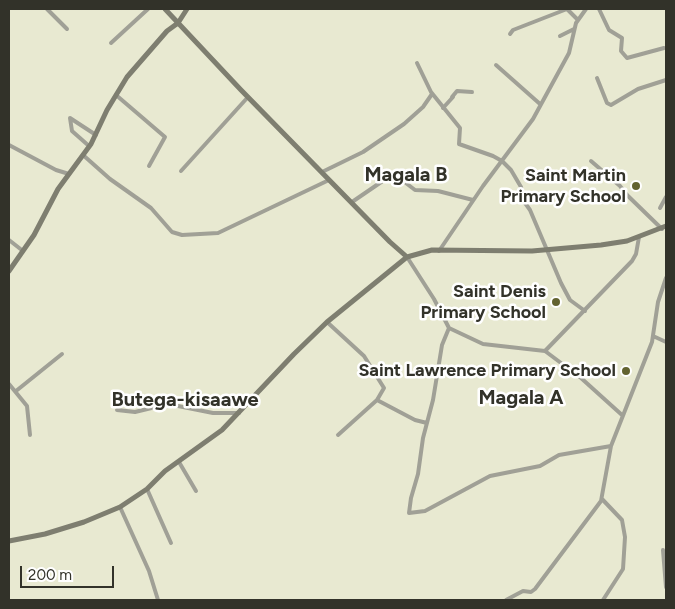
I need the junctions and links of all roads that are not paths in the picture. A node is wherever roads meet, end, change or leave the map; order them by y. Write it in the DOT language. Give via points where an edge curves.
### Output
graph roads {
  1 [pos="47,9"];
  2 [pos="148,9"];
  3 [pos="165,9"];
  4 [pos="186,9"];
  5 [pos="586,9"];
  6 [pos="600,9"];
  7 [pos="578,20"];
  8 [pos="178,23"];
  9 [pos="67,29"];
  10 [pos="574,29"];
  11 [pos="510,34"];
  12 [pos="560,36"];
  13 [pos="111,43"];
  14 [pos="664,48"];
  15 [pos="417,63"];
  16 [pos="496,64"];
  17 [pos="597,78"];
  18 [pos="666,80"];
  19 [pos="472,92"];
  20 [pos="432,94"];
  21 [pos="116,95"];
  22 [pos="248,97"];
  23 [pos="540,104"];
  24 [pos="443,108"];
  25 [pos="96,135"];
  26 [pos="9,145"];
  27 [pos="89,146"];
  28 [pos="83,155"];
  29 [pos="591,161"];
  30 [pos="502,162"];
  31 [pos="149,166"];
  32 [pos="181,171"];
  33 [pos="322,172"];
  34 [pos="69,174"];
  35 [pos="329,180"];
  36 [pos="666,197"];
  37 [pos="473,200"];
  38 [pos="352,202"];
  39 [pos="660,208"];
  40 [pos="664,228"];
  41 [pos="639,238"];
  42 [pos="9,240"];
  43 [pos="546,250"];
  44 [pos="23,251"];
  45 [pos="438,251"];
  46 [pos="407,256"];
  47 [pos="9,271"];
  48 [pos="666,278"];
  49 [pos="585,311"];
  50 [pos="327,322"];
  51 [pos="448,328"];
  52 [pos="653,336"];
  53 [pos="666,342"];
  54 [pos="545,351"];
  55 [pos="62,354"];
  56 [pos="9,384"];
  57 [pos="16,391"];
  58 [pos="377,400"];
  59 [pos="117,410"];
  60 [pos="241,412"];
  61 [pos="622,415"];
  62 [pos="427,423"];
  63 [pos="30,435"];
  64 [pos="338,435"];
  65 [pos="611,446"];
  66 [pos="179,462"];
  67 [pos="147,488"];
  68 [pos="196,492"];
  69 [pos="602,499"];
  70 [pos="120,507"];
  71 [pos="9,541"];
  72 [pos="170,543"];
  73 [pos="663,550"];
  74 [pos="666,587"];
  75 [pos="158,600"];
  76 [pos="506,600"];
  77 [pos="602,600"];
  1 -- 9 [label="street"];
  2 -- 13 [label="street"];
  3 -- 8 [label="street"];
  4 -- 8 [label="street"];
  5 -- 7 [label="street"];
  6 -- 14 [label="street" via="609,30 622,38 621,51 627,58"];
  7 -- 10 [label="street"];
  7 -- 11 [label="street" via="567,9"];
  8 -- 21 [label="street" via="167,31 127,77"];
  8 -- 22 [label="street"];
  10 -- 12 [label="street"];
  10 -- 23 [label="street" via="569,53"];
  15 -- 20 [label="street"];
  16 -- 23 [label="street"];
  17 -- 18 [label="street" via="609,105 638,89"];
  19 -- 24 [label="street" via="457,91"];
  20 -- 24 [label="street"];
  20 -- 33 [label="street" via="404,124 363,152"];
  21 -- 25 [label="street"];
  21 -- 31 [label="street" via="165,138"];
  22 -- 32 [label="street"];
  22 -- 33 [label="street"];
  23 -- 30 [label="street"];
  24 -- 30 [label="street" via="460,128 458,142 461,146"];
  25 -- 27 [label="street"];
  25 -- 27 [label="street" via="70,118 72,131"];
  26 -- 34 [label="street"];
  27 -- 28 [label="street"];
  28 -- 34 [label="street"];
  28 -- 35 [label="street" via="110,180 151,208 172,232 182,235 218,233"];
  29 -- 40 [label="street"];
  30 -- 37 [label="street"];
  30 -- 43 [label="street" via="520,185"];
  33 -- 35 [label="street"];
  34 -- 44 [label="street"];
  35 -- 38 [label="street"];
  36 -- 39 [label="street"];
  37 -- 38 [label="street" via="438,191 415,190 398,176 390,176"];
  37 -- 45 [label="street"];
  38 -- 46 [label="street"];
  40 -- 41 [label="street"];
  41 -- 43 [label="street"];
  41 -- 49 [label="street" via="632,261"];
  42 -- 44 [label="street"];
  43 -- 45 [label="street"];
  43 -- 49 [label="street" via="570,300"];
  44 -- 47 [label="street"];
  45 -- 46 [label="street"];
  46 -- 50 [label="street"];
  46 -- 51 [label="street"];
  48 -- 52 [label="street" via="658,302"];
  49 -- 54 [label="street"];
  50 -- 58 [label="street" via="364,356 384,388"];
  50 -- 60 [label="street"];
  51 -- 54 [label="street" via="483,344"];
  51 -- 62 [label="street"];
  52 -- 53 [label="street"];
  52 -- 61 [label="street"];
  54 -- 61 [label="street"];
  55 -- 57 [label="street"];
  56 -- 57 [label="street"];
  57 -- 63 [label="street" via="29,409"];
  58 -- 62 [label="street"];
  58 -- 64 [label="street"];
  59 -- 60 [label="street" via="135,412 168,404 213,413"];
  60 -- 66 [label="street"];
  61 -- 65 [label="street"];
  62 -- 65 [label="street" via="409,513 426,512 490,476 540,466 559,455"];
  65 -- 69 [label="street"];
  66 -- 67 [label="street"];
  66 -- 68 [label="street"];
  67 -- 70 [label="street"];
  67 -- 72 [label="street"];
  69 -- 76 [label="street" via="535,589"];
  69 -- 77 [label="street" via="622,520 625,537 623,569"];
  70 -- 71 [label="street" via="53,531"];
  70 -- 75 [label="street" via="149,571"];
  73 -- 74 [label="street"];
}
